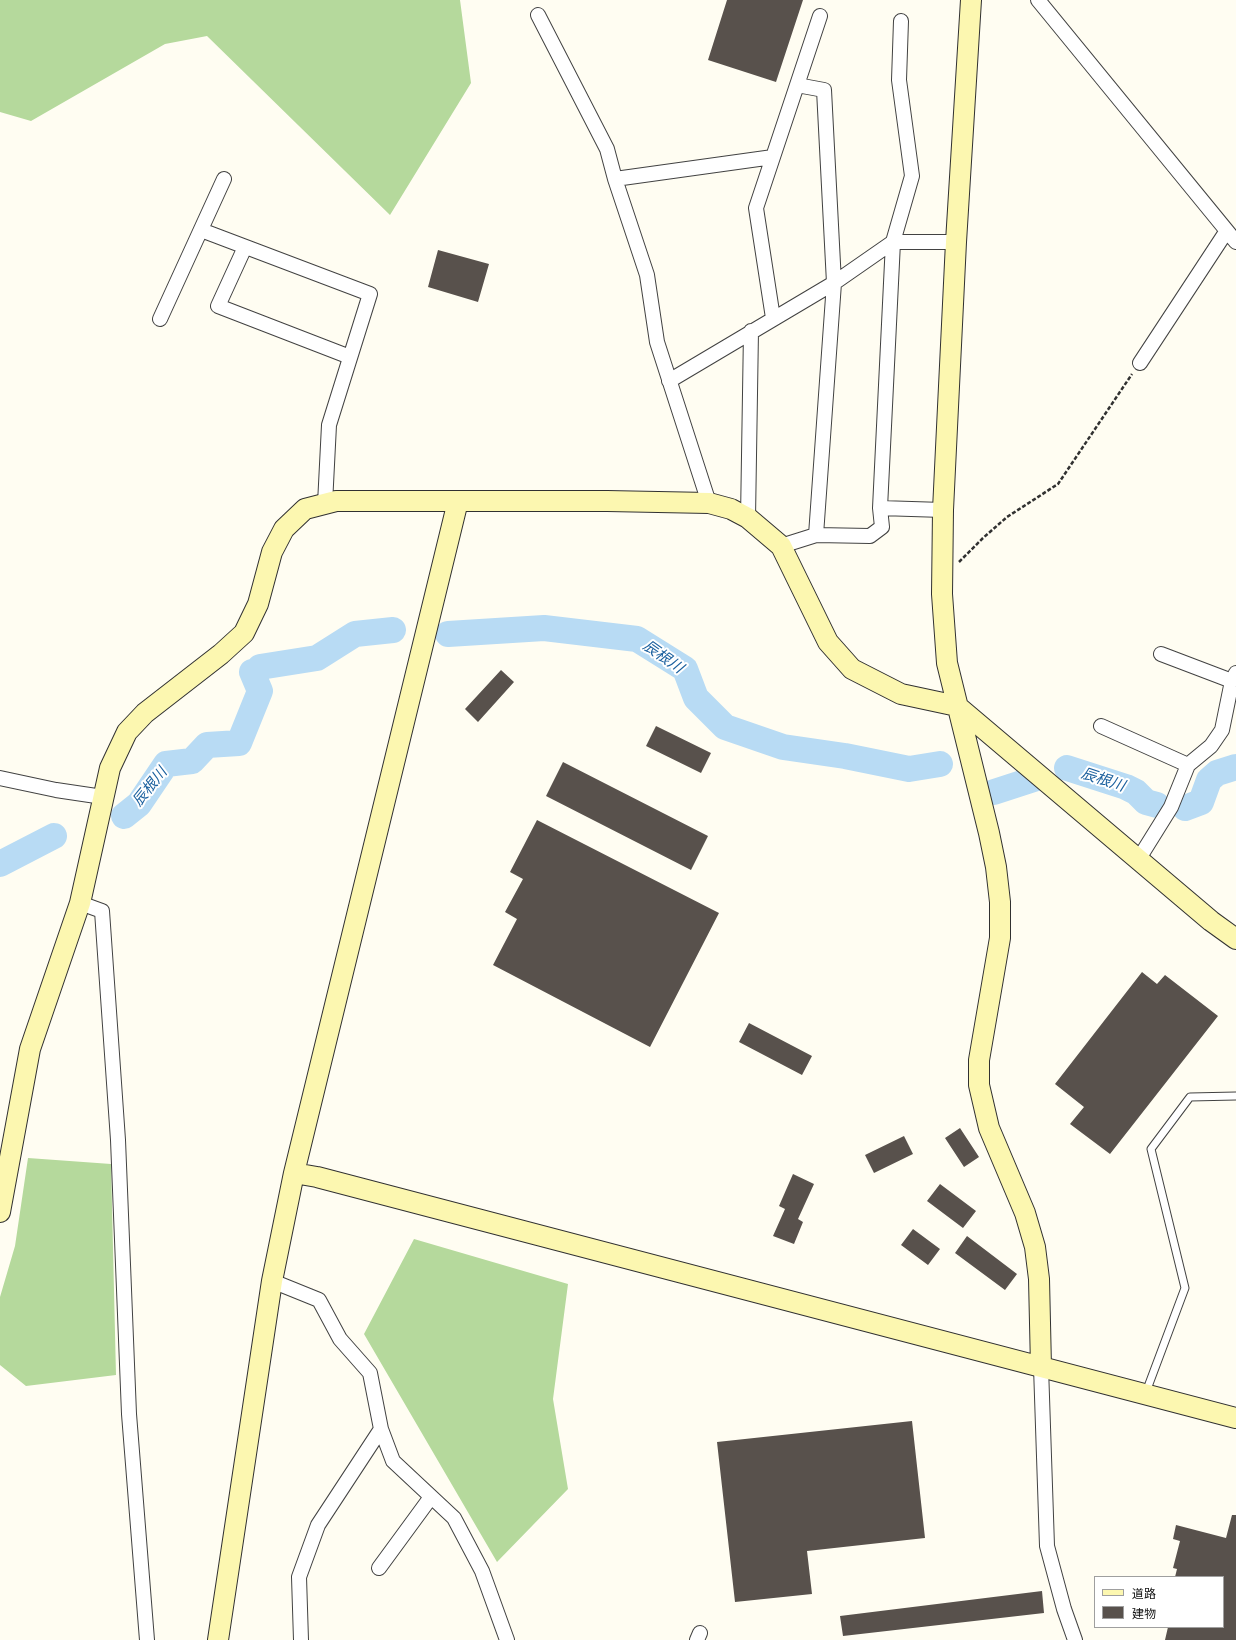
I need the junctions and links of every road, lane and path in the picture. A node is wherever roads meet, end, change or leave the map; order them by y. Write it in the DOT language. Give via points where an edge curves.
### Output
graph roads {
  1 [pos="972,0"];
  2 [pos="1038,0"];
  3 [pos="538,15"];
  4 [pos="820,16"];
  5 [pos="901,21"];
  6 [pos="798,85"];
  7 [pos="773,157"];
  8 [pos="615,178"];
  9 [pos="224,179"];
  10 [pos="201,230"];
  11 [pos="1231,237"];
  12 [pos="893,242"];
  13 [pos="956,242"];
  14 [pos="244,247"];
  15 [pos="834,284"];
  16 [pos="773,318"];
  17 [pos="160,319"];
  18 [pos="751,331"];
  19 [pos="350,356"];
  20 [pos="1140,363"];
  21 [pos="669,381"];
  22 [pos="458,501"];
  23 [pos="709,503"];
  24 [pos="325,504"];
  25 [pos="880,508"];
  26 [pos="943,510"];
  27 [pos="748,518"];
  28 [pos="816,535"];
  29 [pos="781,546"];
  30 [pos="942,574"];
  31 [pos="1161,654"];
  32 [pos="1234,677"];
  33 [pos="956,706"];
  34 [pos="1100,726"];
  35 [pos="1188,765"];
  36 [pos="0,778"];
  37 [pos="103,796"];
  38 [pos="1138,860"];
  39 [pos="80,903"];
  40 [pos="1236,940"];
  41 [pos="1236,1096"];
  42 [pos="294,1172"];
  43 [pos="0,1212"];
  44 [pos="272,1281"];
  45 [pos="1041,1367"];
  46 [pos="1145,1394"];
  47 [pos="1236,1418"];
  48 [pos="381,1429"];
  49 [pos="431,1497"];
  50 [pos="379,1568"];
  51 [pos="147,1640"];
  52 [pos="218,1640"];
  53 [pos="301,1640"];
  54 [pos="507,1640"];
  55 [pos="1075,1640"];
  1 -- 13 [label="street"];
  2 -- 11 [label="street"];
  3 -- 8 [label="street" via="607,149"];
  4 -- 6 [label="street"];
  5 -- 12 [label="street" via="899,80 912,176"];
  6 -- 7 [label="street"];
  6 -- 15 [label="street" via="824,90"];
  7 -- 8 [label="street"];
  7 -- 16 [label="street" via="756,208"];
  8 -- 21 [label="street" via="647,275 657,342"];
  9 -- 10 [label="street"];
  10 -- 14 [label="street"];
  10 -- 17 [label="street"];
  11 -- 20 [label="street"];
  12 -- 13 [label="street"];
  12 -- 15 [label="street"];
  12 -- 25 [label="street"];
  13 -- 26 [label="street"];
  14 -- 19 [label="street" via="370,294"];
  14 -- 19 [label="street" via="218,306"];
  15 -- 16 [label="street"];
  15 -- 28 [label="street"];
  16 -- 18 [label="street"];
  18 -- 21 [label="street"];
  18 -- 27 [label="street"];
  19 -- 24 [label="street" via="329,425"];
  20 -- 30 [label="path" via="1058,484 1007,517 957,564"];
  21 -- 23 [label="street"];
  22 -- 23 [label="street"];
  22 -- 24 [label="street" via="336,501"];
  22 -- 42 [label="street"];
  23 -- 27 [label="street"];
  24 -- 37 [label="street" via="305,509 284,529 272,552 258,604 244,633 146,713 127,732 110,768"];
  25 -- 26 [label="street"];
  25 -- 28 [label="street" via="882,527 870,536"];
  26 -- 30 [label="street"];
  27 -- 29 [label="street"];
  28 -- 29 [label="street"];
  29 -- 33 [label="street" via="828,642 852,669 901,694"];
  30 -- 33 [label="street" via="947,663"];
  31 -- 32 [label="street"];
  32 -- 35 [label="street" via="1222,730 1211,746"];
  33 -- 38 [label="street"];
  33 -- 45 [label="street" via="989,833 1000,902 1000,938 979,1060 979,1084 989,1128 1025,1213 1035,1247 1039,1279"];
  34 -- 35 [label="street"];
  35 -- 38 [label="street" via="1171,807"];
  36 -- 37 [label="street" via="56,790"];
  37 -- 39 [label="street"];
  38 -- 40 [label="street"];
  39 -- 43 [label="street" via="30,1048"];
  39 -- 51 [label="street" via="102,911 118,1140 129,1414"];
  41 -- 46 [label="lane" via="1190,1097 1151,1149 1185,1288"];
  42 -- 44 [label="street"];
  42 -- 45 [label="street"];
  44 -- 48 [label="street" via="319,1300 340,1339 370,1373"];
  44 -- 52 [label="street"];
  45 -- 46 [label="street"];
  45 -- 55 [label="street" via="1047,1546"];
  46 -- 47 [label="street"];
  48 -- 49 [label="street" via="394,1461"];
  48 -- 53 [label="street" via="318,1525 299,1577"];
  49 -- 50 [label="street"];
  49 -- 54 [label="street" via="454,1518 482,1571"];
}
